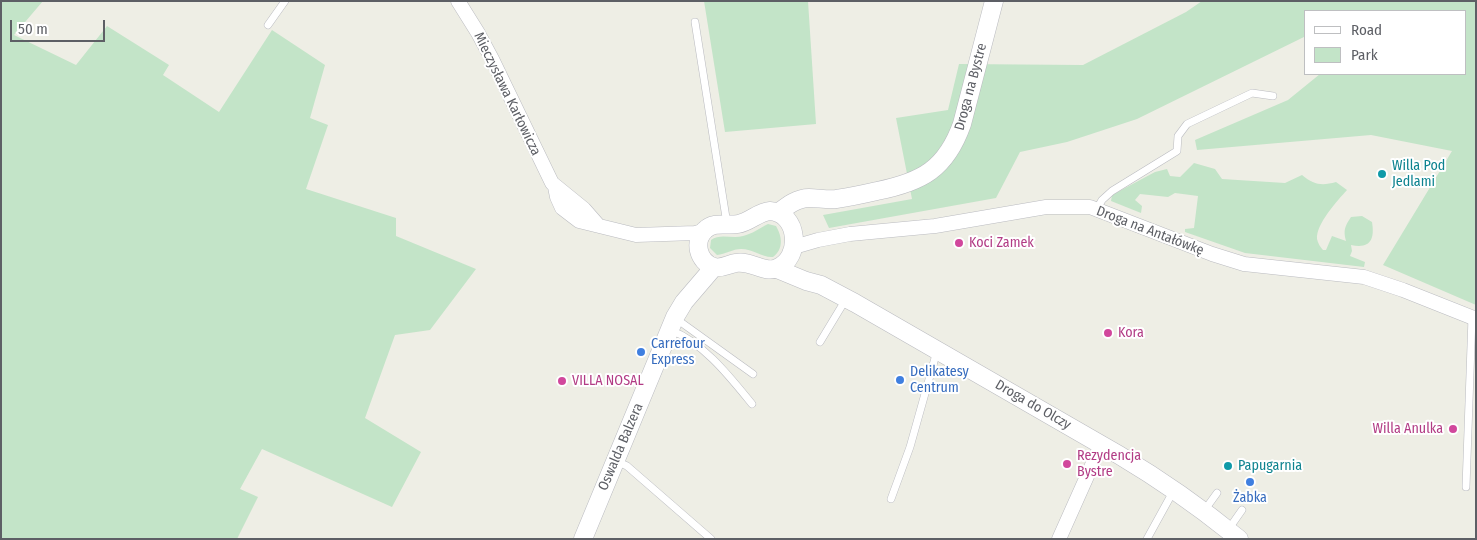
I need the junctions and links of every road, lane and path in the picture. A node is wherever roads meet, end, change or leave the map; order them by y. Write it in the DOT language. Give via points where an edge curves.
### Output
graph roads {
  1 [pos="285,1"];
  2 [pos="458,1"];
  3 [pos="994,1"];
  4 [pos="695,22"];
  5 [pos="268,25"];
  6 [pos="1273,96"];
  7 [pos="1097,209"];
  8 [pos="727,225"];
  9 [pos="789,235"];
  10 [pos="704,251"];
  11 [pos="777,269"];
  12 [pos="819,284"];
  13 [pos="846,298"];
  14 [pos="1474,318"];
  15 [pos="672,323"];
  16 [pos="820,342"];
  17 [pos="939,351"];
  18 [pos="753,374"];
  19 [pos="752,404"];
  20 [pos="1101,445"];
  21 [pos="616,461"];
  22 [pos="1466,487"];
  23 [pos="1174,490"];
  24 [pos="1217,493"];
  25 [pos="891,499"];
  26 [pos="1242,510"];
  27 [pos="1204,511"];
  28 [pos="1233,534"];
  29 [pos="583,539"];
  30 [pos="711,539"];
  31 [pos="1059,539"];
  32 [pos="1147,539"];
  1 -- 5 [label="lane"];
  2 -- 10 [label="street, Mieczysława Karłowicza" via="492,59 555,187 584,209 598,225 636,235 680,240"];
  3 -- 9 [label="street, Droga na Bystre" via="962,124 943,160 928,173 908,183 869,193 804,198 793,203"];
  4 -- 8 [label="lane"];
  6 -- 7 [label="lane" via="1252,93 1187,124 1178,136 1177,151 1112,191"];
  7 -- 9 [label="street, Droga na Antałówkę" via="1046,207 935,226 818,240"];
  7 -- 14 [label="street, Droga na Antałówkę" via="1244,264 1364,277"];
  8 -- 9 [label="street" via="742,224 766,212"];
  8 -- 10 [label="street" via="712,225"];
  9 -- 11 [label="street" via="784,265"];
  9 -- 12 [label="street, Droga do Olczy" via="804,272"];
  10 -- 11 [label="street, Droga do Olczy" via="720,267 746,262 767,270"];
  10 -- 15 [label="street, Oswalda Balzera"];
  11 -- 12 [label="street, Droga do Olczy"];
  12 -- 13 [label="street, Droga do Olczy"];
  13 -- 16 [label="lane"];
  13 -- 17 [label="street, Droga do Olczy"];
  14 -- 22 [label="lane"];
  15 -- 18 [label="lane"];
  15 -- 19 [label="lane" via="680,334 725,371"];
  15 -- 21 [label="street, Oswalda Balzera"];
  17 -- 20 [label="street, Droga do Olczy"];
  17 -- 25 [label="lane"];
  20 -- 23 [label="street, Droga do Olczy"];
  20 -- 31 [label="street"];
  21 -- 29 [label="street, Oswalda Balzera"];
  21 -- 30 [label="lane" via="627,466"];
  23 -- 27 [label="street, Droga do Olczy"];
  23 -- 32 [label="lane"];
  24 -- 27 [label="lane"];
  26 -- 28 [label="lane"];
  27 -- 28 [label="street, Droga do Olczy"];
}
